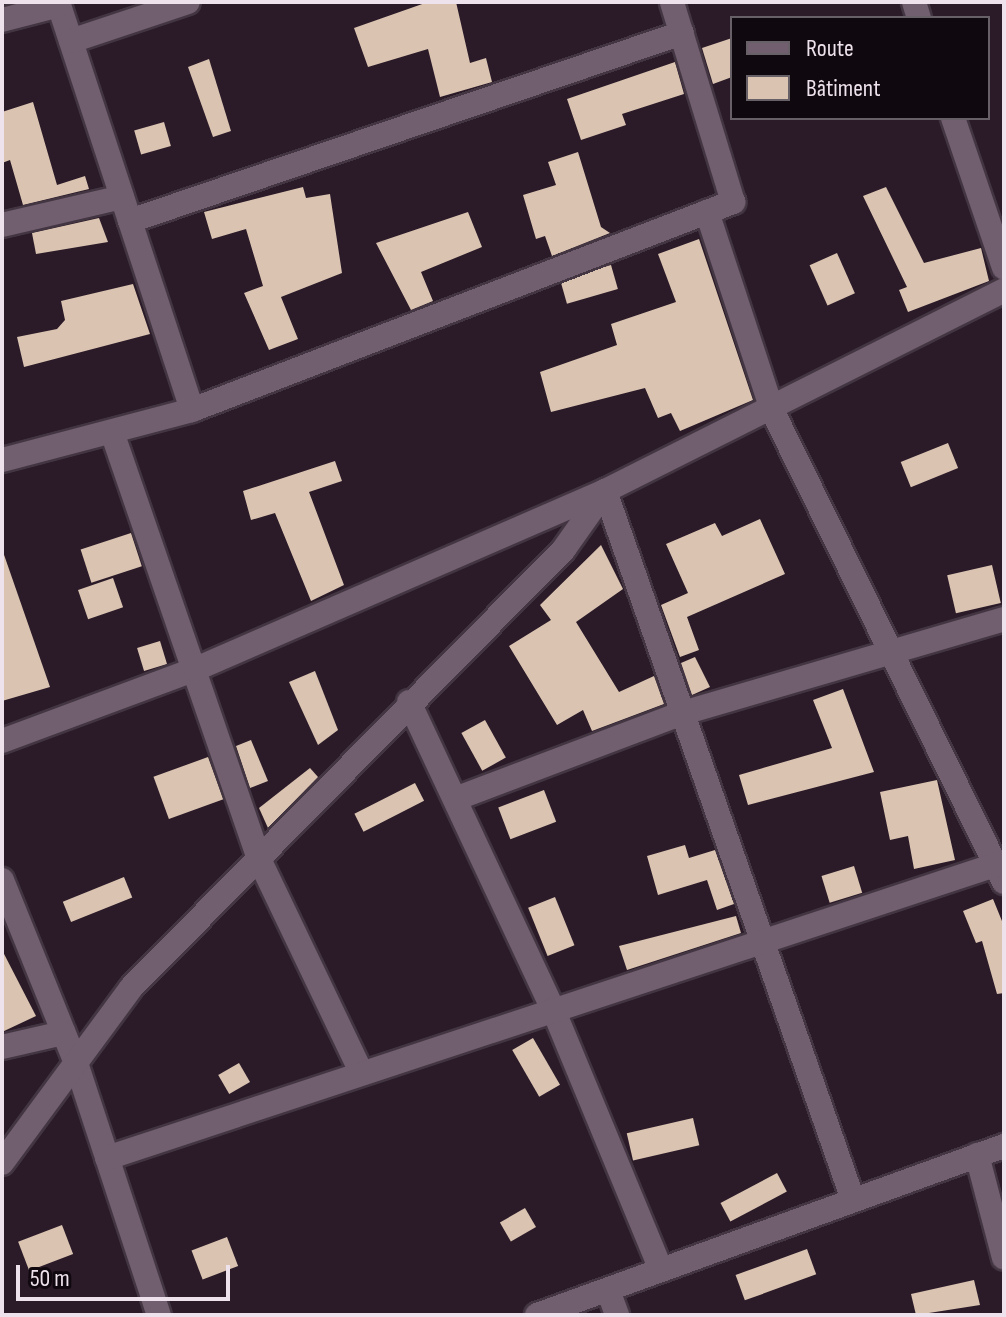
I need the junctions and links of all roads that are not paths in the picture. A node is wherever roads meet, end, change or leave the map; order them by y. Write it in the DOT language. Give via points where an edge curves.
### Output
graph roads {
  1 [pos="188,2"];
  2 [pos="672,2"];
  3 [pos="59,3"];
  4 [pos="2,20"];
  5 [pos="682,33"];
  6 [pos="71,41"];
  7 [pos="954,120"];
  8 [pos="122,197"];
  9 [pos="707,212"];
  10 [pos="130,221"];
  11 [pos="2,225"];
  12 [pos="1004,268"];
  13 [pos="1004,290"];
  14 [pos="192,410"];
  15 [pos="772,410"];
  16 [pos="112,432"];
  17 [pos="2,460"];
  18 [pos="605,491"];
  19 [pos="1004,619"];
  20 [pos="890,648"];
  21 [pos="196,669"];
  22 [pos="409,702"];
  23 [pos="683,713"];
  24 [pos="2,741"];
  25 [pos="455,799"];
  26 [pos="259,859"];
  27 [pos="1001,869"];
  28 [pos="2,880"];
  29 [pos="762,938"];
  30 [pos="553,1009"];
  31 [pos="63,1033"];
  32 [pos="2,1047"];
  33 [pos="76,1063"];
  34 [pos="361,1072"];
  35 [pos="1004,1146"];
  36 [pos="977,1155"];
  37 [pos="107,1158"];
  38 [pos="2,1163"];
  39 [pos="853,1200"];
  40 [pos="1004,1258"];
  41 [pos="661,1270"];
  42 [pos="608,1290"];
  43 [pos="159,1315"];
  44 [pos="537,1315"];
  45 [pos="617,1315"];
  1 -- 6 [label="street"];
  2 -- 5 [label="street"];
  3 -- 4 [label="street"];
  3 -- 6 [label="street"];
  5 -- 9 [label="street" via="733,202"];
  5 -- 10 [label="street"];
  6 -- 8 [label="street"];
  7 -- 12 [label="street"];
  8 -- 10 [label="street"];
  8 -- 11 [label="street"];
  9 -- 14 [label="street"];
  9 -- 15 [label="street"];
  10 -- 14 [label="street"];
  13 -- 15 [label="street"];
  14 -- 16 [label="street"];
  15 -- 18 [label="street"];
  15 -- 20 [label="street"];
  16 -- 17 [label="street"];
  16 -- 21 [label="street"];
  18 -- 21 [label="street"];
  18 -- 22 [label="street" via="564,549"];
  18 -- 23 [label="street"];
  19 -- 20 [label="street"];
  20 -- 23 [label="street"];
  20 -- 27 [label="street"];
  21 -- 24 [label="street"];
  21 -- 26 [label="street"];
  22 -- 25 [label="street"];
  22 -- 26 [label="street"];
  23 -- 25 [label="street"];
  23 -- 29 [label="street"];
  25 -- 30 [label="street"];
  26 -- 33 [label="street" via="131,988"];
  26 -- 34 [label="street"];
  27 -- 29 [label="street"];
  28 -- 31 [label="street"];
  29 -- 30 [label="street"];
  29 -- 39 [label="street"];
  30 -- 34 [label="street"];
  30 -- 41 [label="street"];
  31 -- 32 [label="street"];
  31 -- 33 [label="street"];
  33 -- 37 [label="street"];
  33 -- 38 [label="street"];
  34 -- 37 [label="street"];
  35 -- 36 [label="street"];
  36 -- 39 [label="street"];
  36 -- 40 [label="street"];
  37 -- 43 [label="street"];
  39 -- 41 [label="street"];
  41 -- 42 [label="street"];
  42 -- 44 [label="street"];
  42 -- 45 [label="street"];
}
